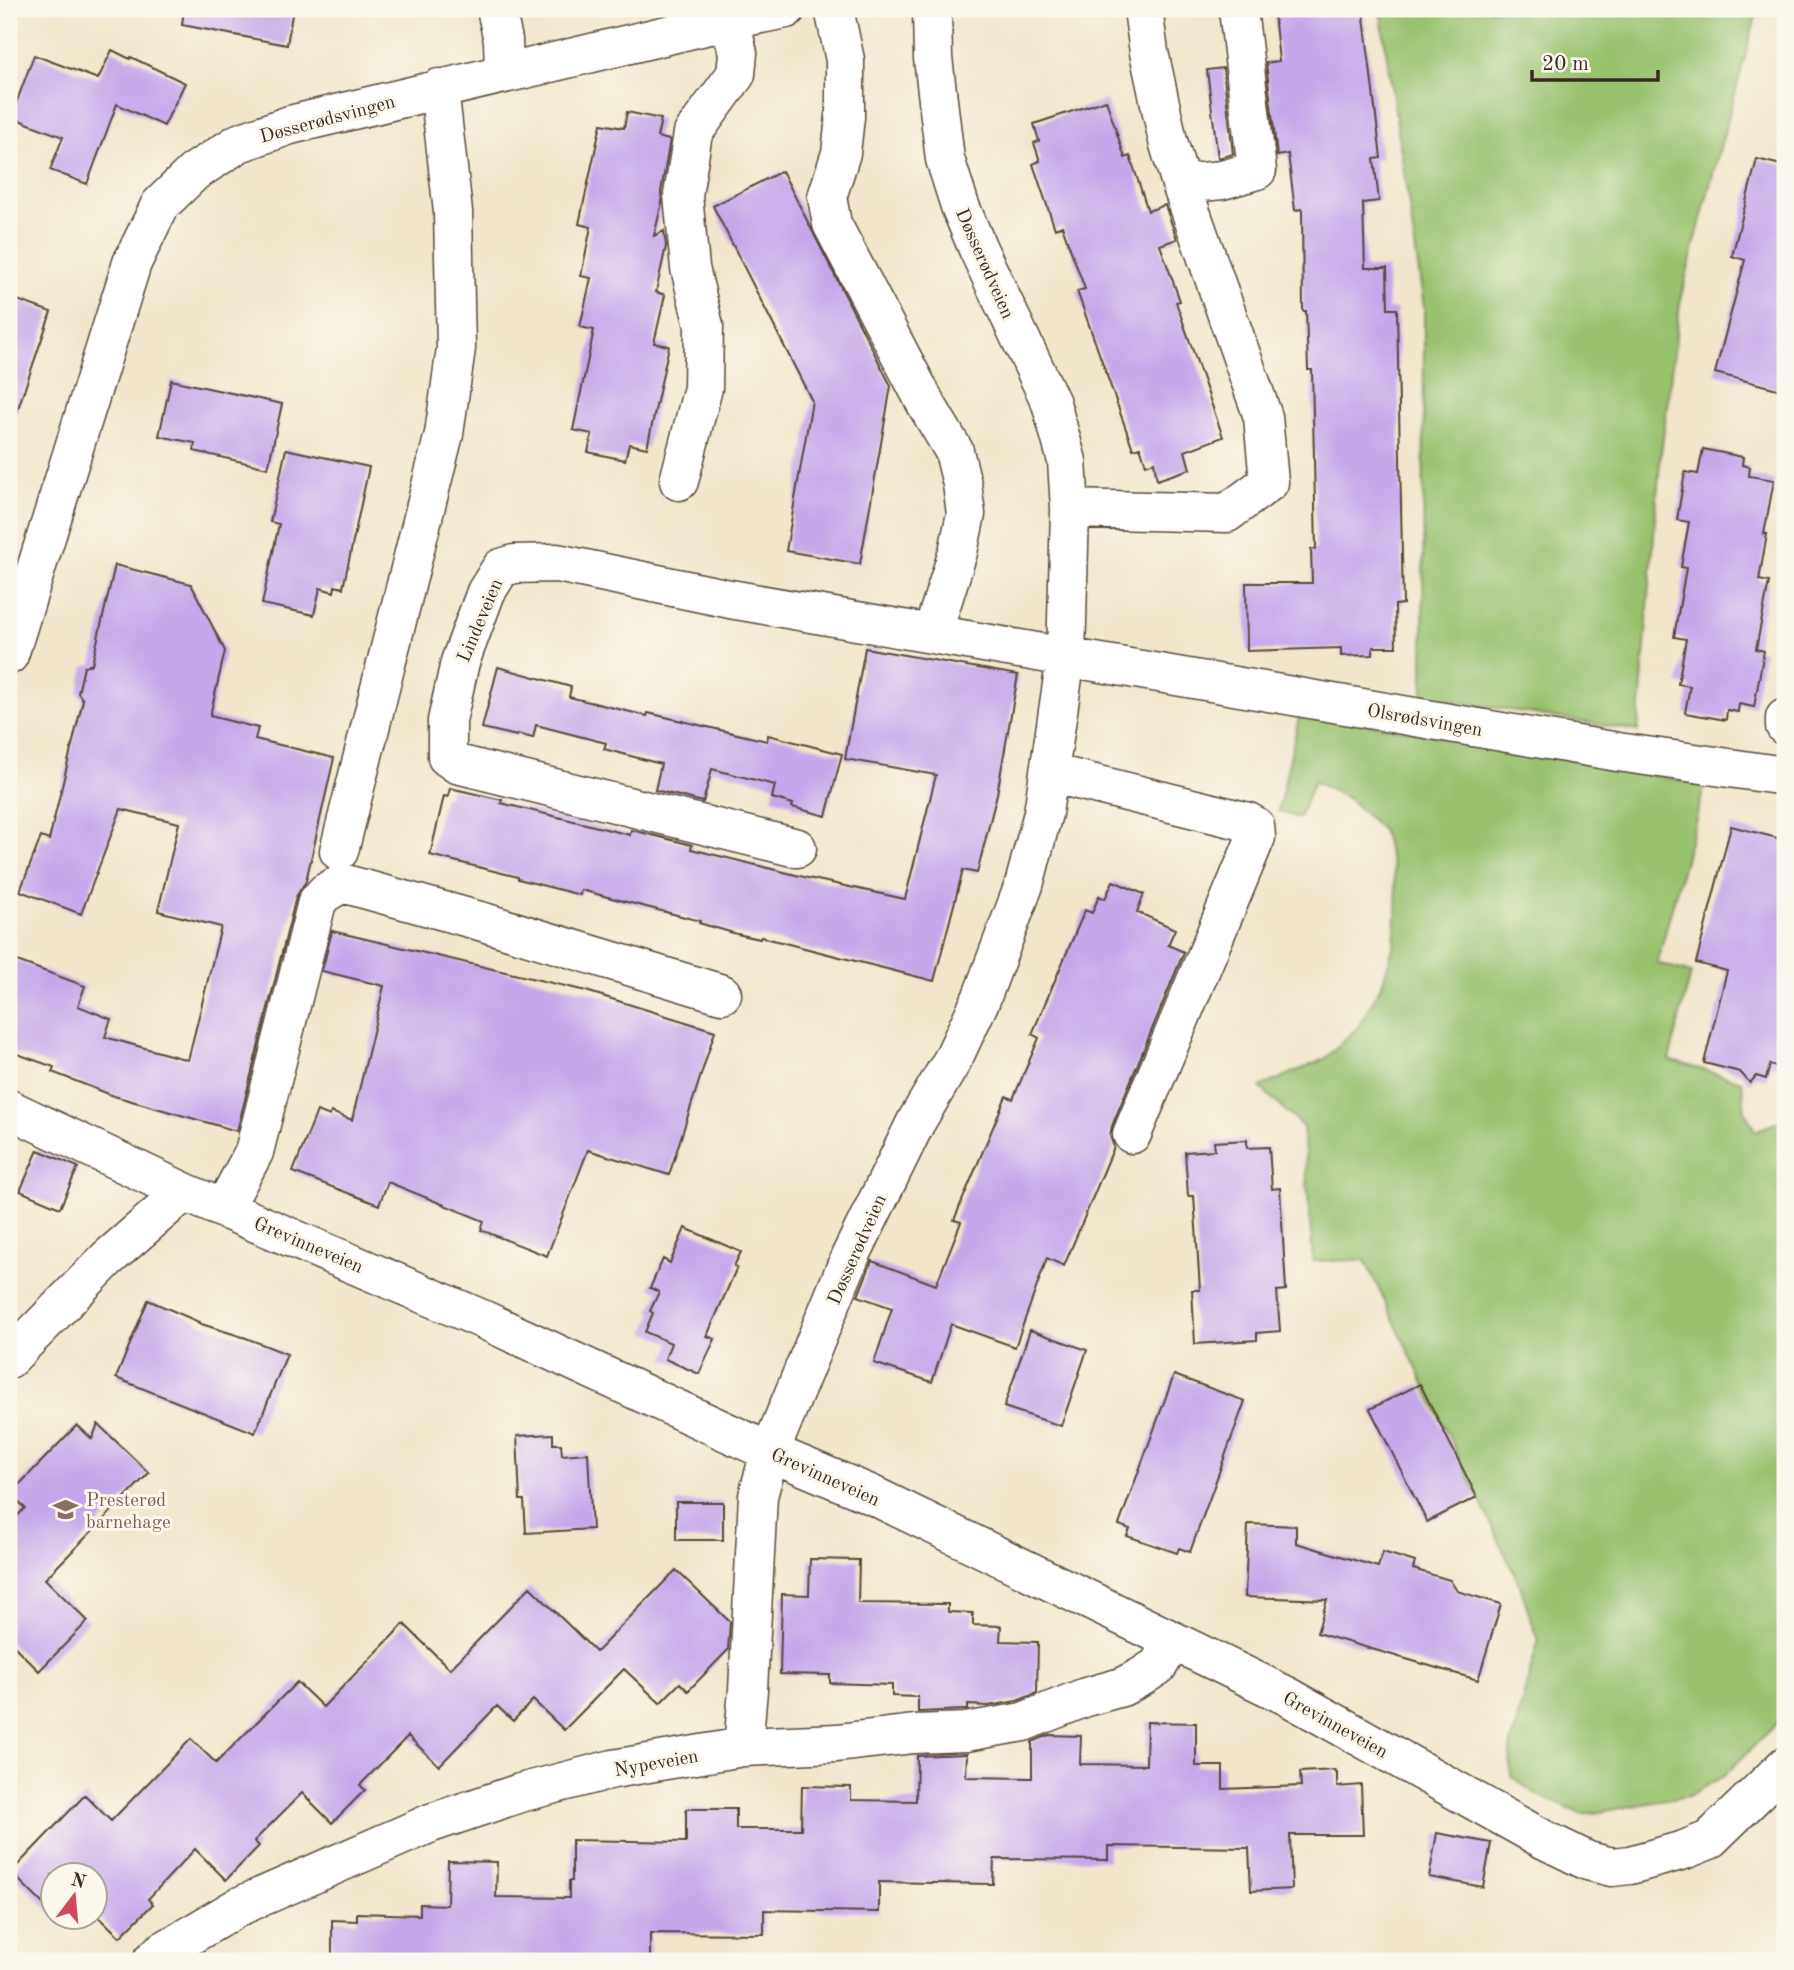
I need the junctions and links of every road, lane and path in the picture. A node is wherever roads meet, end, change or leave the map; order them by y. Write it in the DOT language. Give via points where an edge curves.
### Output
graph roads {
  1 [pos="496,9"];
  2 [pos="786,9"];
  3 [pos="834,9"];
  4 [pos="932,9"];
  5 [pos="1143,9"];
  6 [pos="1238,9"];
  7 [pos="730,20"];
  8 [pos="504,74"];
  9 [pos="439,88"];
  10 [pos="1181,184"];
  11 [pos="679,481"];
  12 [pos="1070,509"];
  13 [pos="932,634"];
  14 [pos="9,655"];
  15 [pos="1066,657"];
  16 [pos="1785,718"];
  17 [pos="1785,726"];
  18 [pos="1050,773"];
  19 [pos="1785,776"];
  20 [pos="797,848"];
  21 [pos="339,851"];
  22 [pos="722,994"];
  23 [pos="9,1109"];
  24 [pos="1132,1133"];
  25 [pos="184,1192"];
  26 [pos="224,1208"];
  27 [pos="9,1359"];
  28 [pos="770,1452"];
  29 [pos="1173,1641"];
  30 [pos="743,1747"];
  31 [pos="1785,1766"];
  32 [pos="152,1961"];
  1 -- 8 [label="street"];
  2 -- 7 [label="street, Døsserødsvingen"];
  3 -- 13 [label="street" via="845,60 845,117 841,153 827,197 832,225 954,451 962,484 966,514"];
  4 -- 12 [label="street, Døsserødveien" via="945,159 978,249 1051,403 1066,461"];
  5 -- 10 [label="street" via="1168,141"];
  6 -- 10 [label="street" via="1257,170 1223,180"];
  7 -- 8 [label="street, Døsserødsvingen"];
  7 -- 11 [label="street" via="738,53 736,74 693,133 683,195 691,268 705,326 703,388"];
  8 -- 9 [label="street, Døsserødsvingen"];
  9 -- 14 [label="street, Døsserødsvingen" via="290,125 239,143 194,172 160,205 132,263"];
  9 -- 21 [label="street" via="453,212 456,348 444,434"];
  10 -- 12 [label="street" via="1263,417 1269,482 1227,513"];
  12 -- 15 [label="street, Døsserødveien"];
  13 -- 15 [label="street, Lindeveien"];
  13 -- 20 [label="street, Lindeveien" via="557,563 501,568 486,592 460,662 447,721 447,757 457,764"];
  15 -- 18 [label="street, Døsserødveien"];
  15 -- 19 [label="street, Olsrødsvingen" via="1618,752"];
  16 -- 17 [label="street"];
  18 -- 24 [label="street" via="1255,826 1256,837"];
  18 -- 28 [label="street, Døsserødveien" via="1024,885 981,999 850,1257"];
  22 -- 26 [label="street" via="342,883 317,902 254,1152"];
  23 -- 25 [label="street, Grevinneveien"];
  25 -- 26 [label="street, Grevinneveien"];
  25 -- 27 [label="street" via="107,1259"];
  26 -- 28 [label="street, Grevinneveien" via="482,1319"];
  28 -- 29 [label="street, Grevinneveien" via="872,1495"];
  28 -- 30 [label="street, Døsserødveien" via="758,1496"];
  29 -- 30 [label="street, Nypeveien" via="1158,1666 1141,1677 1023,1722 966,1732"];
  29 -- 31 [label="street, Grevinneveien" via="1287,1696 1543,1839 1612,1867 1709,1840"];
  30 -- 32 [label="street, Nypeveien" via="613,1769 430,1823 240,1906"];
}
